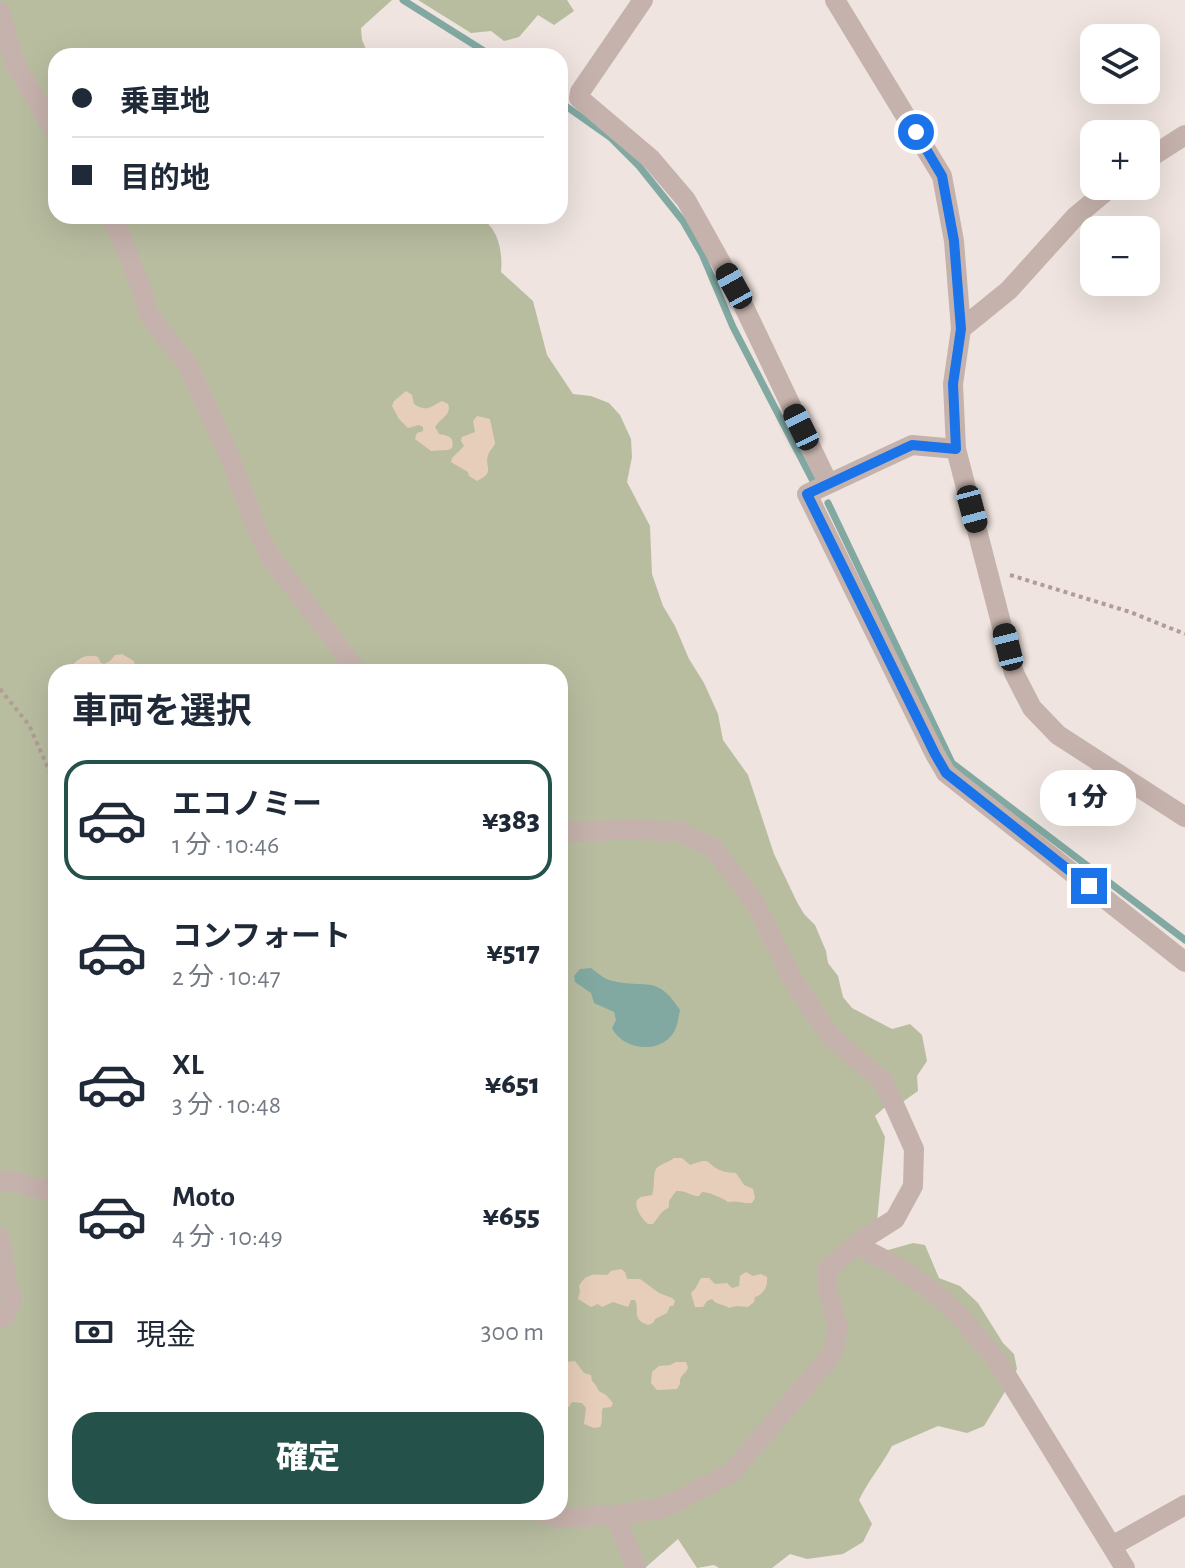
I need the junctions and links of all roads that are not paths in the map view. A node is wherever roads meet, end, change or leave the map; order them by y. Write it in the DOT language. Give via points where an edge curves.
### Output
graph roads {
  1 [pos="643,0"];
  2 [pos="835,0"];
  3 [pos="0,12"];
  4 [pos="48,120"];
  5 [pos="1185,135"];
  6 [pos="1160,151"];
  7 [pos="1095,200"];
  8 [pos="114,224"];
  9 [pos="961,329"];
  10 [pos="956,449"];
  11 [pos="828,483"];
  12 [pos="352,664"];
  13 [pos="1185,817"];
  14 [pos="568,831"];
  15 [pos="1185,962"];
  16 [pos="0,1182"];
  17 [pos="48,1188"];
  18 [pos="0,1238"];
  19 [pos="856,1245"];
  20 [pos="0,1319"];
  21 [pos="1185,1505"];
  22 [pos="615,1515"];
  23 [pos="568,1517"];
  24 [pos="1112,1546"];
  25 [pos="636,1568"];
  26 [pos="1125,1568"];
  1 -- 11 [label="street" via="579,98 651,159 686,200 734,286"];
  2 -- 9 [label="street" via="942,176"];
  3 -- 4 [label="street" via="15,64"];
  5 -- 6 [label="street"];
  7 -- 9 [label="street" via="1009,290"];
  8 -- 12 [label="street" via="150,317 188,365 271,558"];
  9 -- 10 [label="street" via="953,384"];
  10 -- 11 [label="street" via="912,445"];
  10 -- 13 [label="street" via="1014,673 1032,708 1058,735"];
  11 -- 15 [label="street" via="807,494 946,773"];
  14 -- 19 [label="street" via="680,832 713,848 755,903 795,984 831,1037 884,1082 914,1149 913,1186 895,1219"];
  16 -- 17 [label="street"];
  18 -- 20 [label="street" via="12,1299"];
  19 -- 22 [label="street" via="828,1268 838,1327 833,1353 731,1473 663,1508"];
  19 -- 24 [label="street" via="895,1265 960,1316 997,1360"];
  21 -- 24 [label="street"];
  22 -- 23 [label="street"];
  22 -- 25 [label="street"];
  24 -- 26 [label="street"];
}
